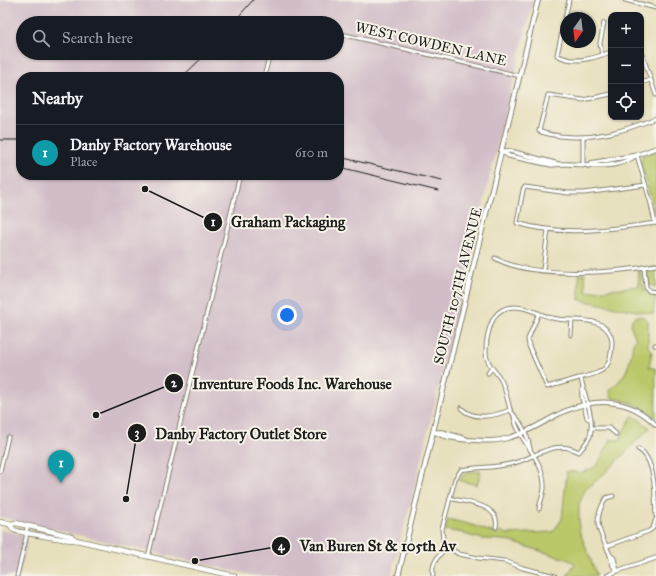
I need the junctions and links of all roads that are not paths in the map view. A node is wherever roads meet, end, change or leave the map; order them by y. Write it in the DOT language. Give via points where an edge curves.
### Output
graph roads {
  1 [pos="538,0"];
  2 [pos="569,0"];
  3 [pos="625,0"];
  4 [pos="656,8"];
  5 [pos="604,23"];
  6 [pos="344,35"];
  7 [pos="608,53"];
  8 [pos="602,55"];
  9 [pos="268,60"];
  10 [pos="644,61"];
  11 [pos="265,72"];
  12 [pos="520,76"];
  13 [pos="650,80"];
  14 [pos="644,82"];
  15 [pos="608,95"];
  16 [pos="656,95"];
  17 [pos="656,118"];
  18 [pos="583,138"];
  19 [pos="656,148"];
  20 [pos="502,151"];
  21 [pos="637,155"];
  22 [pos="584,166"];
  23 [pos="239,180"];
  24 [pos="646,185"];
  25 [pos="655,223"];
  26 [pos="548,230"];
  27 [pos="494,258"];
  28 [pos="656,265"];
  29 [pos="644,267"];
  30 [pos="542,270"];
  31 [pos="656,292"];
  32 [pos="539,313"];
  33 [pos="572,320"];
  34 [pos="571,335"];
  35 [pos="492,368"];
  36 [pos="488,373"];
  37 [pos="581,378"];
  38 [pos="586,404"];
  39 [pos="461,408"];
  40 [pos="510,410"];
  41 [pos="655,424"];
  42 [pos="591,428"];
  43 [pos="434,432"];
  44 [pos="522,433"];
  45 [pos="616,434"];
  46 [pos="8,437"];
  47 [pos="638,449"];
  48 [pos="533,455"];
  49 [pos="0,471"];
  50 [pos="655,490"];
  51 [pos="612,496"];
  52 [pos="450,498"];
  53 [pos="539,509"];
  54 [pos="656,516"];
  55 [pos="656,519"];
  56 [pos="0,522"];
  57 [pos="10,524"];
  58 [pos="27,526"];
  59 [pos="496,527"];
  60 [pos="56,532"];
  61 [pos="27,533"];
  62 [pos="76,540"];
  63 [pos="607,546"];
  64 [pos="447,547"];
  65 [pos="148,557"];
  66 [pos="656,558"];
  67 [pos="210,570"];
  68 [pos="617,570"];
  69 [pos="546,575"];
  70 [pos="17,576"];
  71 [pos="209,576"];
  72 [pos="234,576"];
  73 [pos="398,576"];
  74 [pos="433,576"];
  75 [pos="555,576"];
  76 [pos="607,576"];
  1 -- 12 [label="main road, SOUTH 107TH AVENUE"];
  2 -- 8 [label="street" via="557,55 582,60"];
  3 -- 4 [label="street"];
  5 -- 8 [label="street" via="600,43"];
  6 -- 12 [label="street, WEST COWDEN LANE"];
  7 -- 8 [label="street"];
  9 -- 11 [label="street"];
  10 -- 13 [label="street"];
  12 -- 20 [label="main road, SOUTH 107TH AVENUE"];
  13 -- 14 [label="street"];
  13 -- 16 [label="street"];
  15 -- 18 [label="street" via="583,100 548,95 539,131 555,136"];
  17 -- 18 [label="street" via="605,136"];
  18 -- 22 [label="street"];
  19 -- 21 [label="street"];
  20 -- 22 [label="street" via="509,156 552,165"];
  20 -- 43 [label="main road, SOUTH 107TH AVENUE"];
  21 -- 22 [label="street"];
  21 -- 24 [label="street"];
  23 -- 65 [label="street"];
  24 -- 25 [label="street"];
  24 -- 26 [label="street" via="584,193 525,187 517,223"];
  25 -- 26 [label="street" via="591,231"];
  26 -- 30 [label="street"];
  27 -- 30 [label="street" via="503,263"];
  28 -- 29 [label="street"];
  29 -- 30 [label="street" via="575,273"];
  29 -- 31 [label="street" via="646,287 649,291"];
  32 -- 33 [label="street" via="552,318"];
  32 -- 35 [label="street" via="513,307 502,310 496,316 487,343 486,357"];
  32 -- 37 [label="street" via="528,339 547,387"];
  33 -- 34 [label="street"];
  33 -- 37 [label="street" via="597,323 605,327 612,336 608,363 602,372"];
  35 -- 36 [label="street"];
  35 -- 40 [label="street" via="507,393"];
  37 -- 38 [label="street" via="581,391"];
  38 -- 41 [label="street" via="607,401 628,405 642,412"];
  38 -- 42 [label="street"];
  38 -- 44 [label="street" via="563,412"];
  39 -- 40 [label="street" via="471,414 484,416"];
  40 -- 44 [label="street"];
  42 -- 45 [label="street" via="608,428"];
  42 -- 48 [label="street" via="589,437 579,452 562,446"];
  43 -- 44 [label="street" via="453,439 494,441"];
  43 -- 73 [label="main road, SOUTH 107TH AVENUE"];
  44 -- 48 [label="street"];
  46 -- 49 [label="street"];
  47 -- 50 [label="street" via="645,452 650,459"];
  48 -- 52 [label="street" via="511,464 461,470 455,479"];
  48 -- 53 [label="street" via="544,479"];
  50 -- 54 [label="street"];
  51 -- 63 [label="street" via="606,498 598,511 596,521"];
  52 -- 59 [label="street" via="492,511 496,518"];
  52 -- 64 [label="street" via="442,535"];
  55 -- 63 [label="street" via="653,528 641,535"];
  56 -- 57 [label="main road"];
  57 -- 58 [label="main road"];
  57 -- 61 [label="main road" via="14,530"];
  58 -- 60 [label="main road"];
  58 -- 61 [label="street"];
  60 -- 61 [label="main road"];
  60 -- 62 [label="main road"];
  61 -- 62 [label="main road"];
  61 -- 70 [label="street"];
  62 -- 65 [label="main road"];
  63 -- 68 [label="street" via="613,566"];
  64 -- 69 [label="street" via="459,554 506,561"];
  64 -- 74 [label="street" via="435,560"];
  65 -- 67 [label="main road"];
  66 -- 68 [label="street"];
  67 -- 71 [label="street"];
  67 -- 72 [label="main road"];
  68 -- 76 [label="street"];
  69 -- 75 [label="street"];
}
